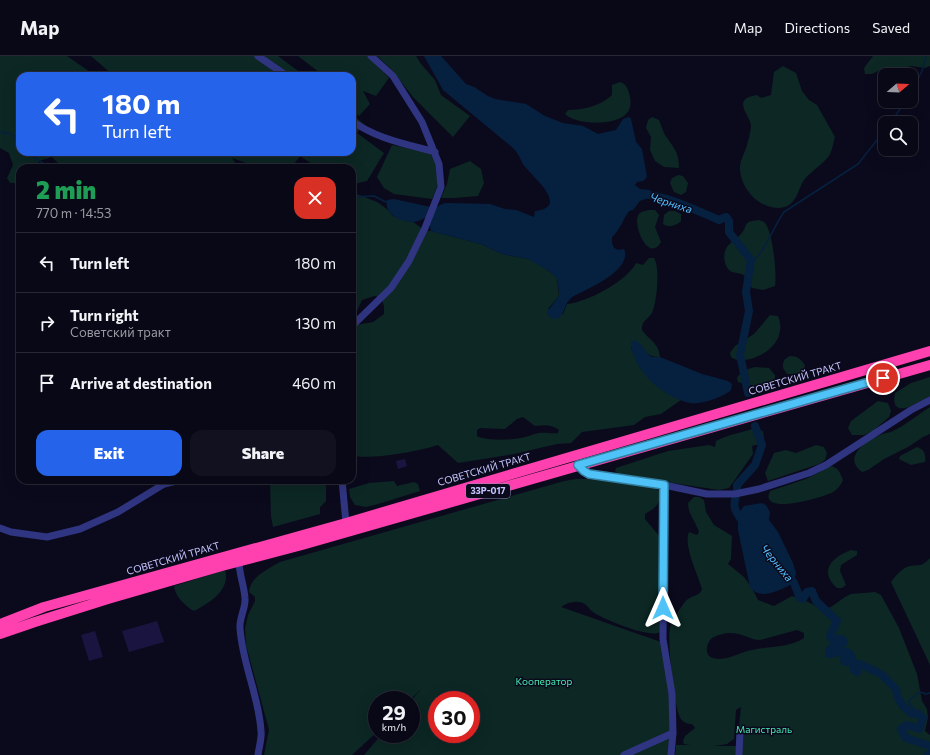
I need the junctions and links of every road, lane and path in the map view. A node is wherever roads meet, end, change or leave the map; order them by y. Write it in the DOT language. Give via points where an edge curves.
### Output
graph roads {
  1 [pos="258,56"];
  2 [pos="371,56"];
  3 [pos="281,72"];
  4 [pos="356,125"];
  5 [pos="435,152"];
  6 [pos="356,322"];
  7 [pos="930,351"];
  8 [pos="930,364"];
  9 [pos="930,400"];
  10 [pos="578,465"];
  11 [pos="164,484"];
  12 [pos="342,484"];
  13 [pos="664,485"];
  14 [pos="346,523"];
  15 [pos="0,528"];
  16 [pos="239,561"];
  17 [pos="0,624"];
  18 [pos="0,634"];
  19 [pos="740,730"];
  20 [pos="673,733"];
  21 [pos="258,755"];
  22 [pos="624,755"];
  23 [pos="671,755"];
  24 [pos="739,755"];
  1 -- 3 [label="street"];
  2 -- 5 [label="street" via="393,76 422,122"];
  4 -- 5 [label="street" via="389,140"];
  5 -- 6 [label="street" via="441,186 429,218 409,261 391,288"];
  7 -- 14 [label="highway, СОВЕТСКИЙ ТРАКТ / 33Р-017"];
  8 -- 10 [label="highway, СОВЕТСКИЙ ТРАКТ / 33Р-017"];
  9 -- 13 [label="street" via="826,465 759,489 735,494 707,494"];
  10 -- 13 [label="street" via="589,474"];
  10 -- 16 [label="highway, СОВЕТСКИЙ ТРАКТ / 33Р-017"];
  11 -- 15 [label="street" via="118,512 80,529 47,537"];
  12 -- 14 [label="street"];
  13 -- 20 [label="street" via="663,639 672,694"];
  14 -- 17 [label="highway, СОВЕТСКИЙ ТРАКТ / 33Р-017" via="44,607"];
  16 -- 18 [label="highway, СОВЕТСКИЙ ТРАКТ / 33Р-017"];
  16 -- 21 [label="street" via="245,599 240,627 259,712 261,732"];
  19 -- 24 [label="street"];
  20 -- 22 [label="street"];
  20 -- 23 [label="street"];
}
